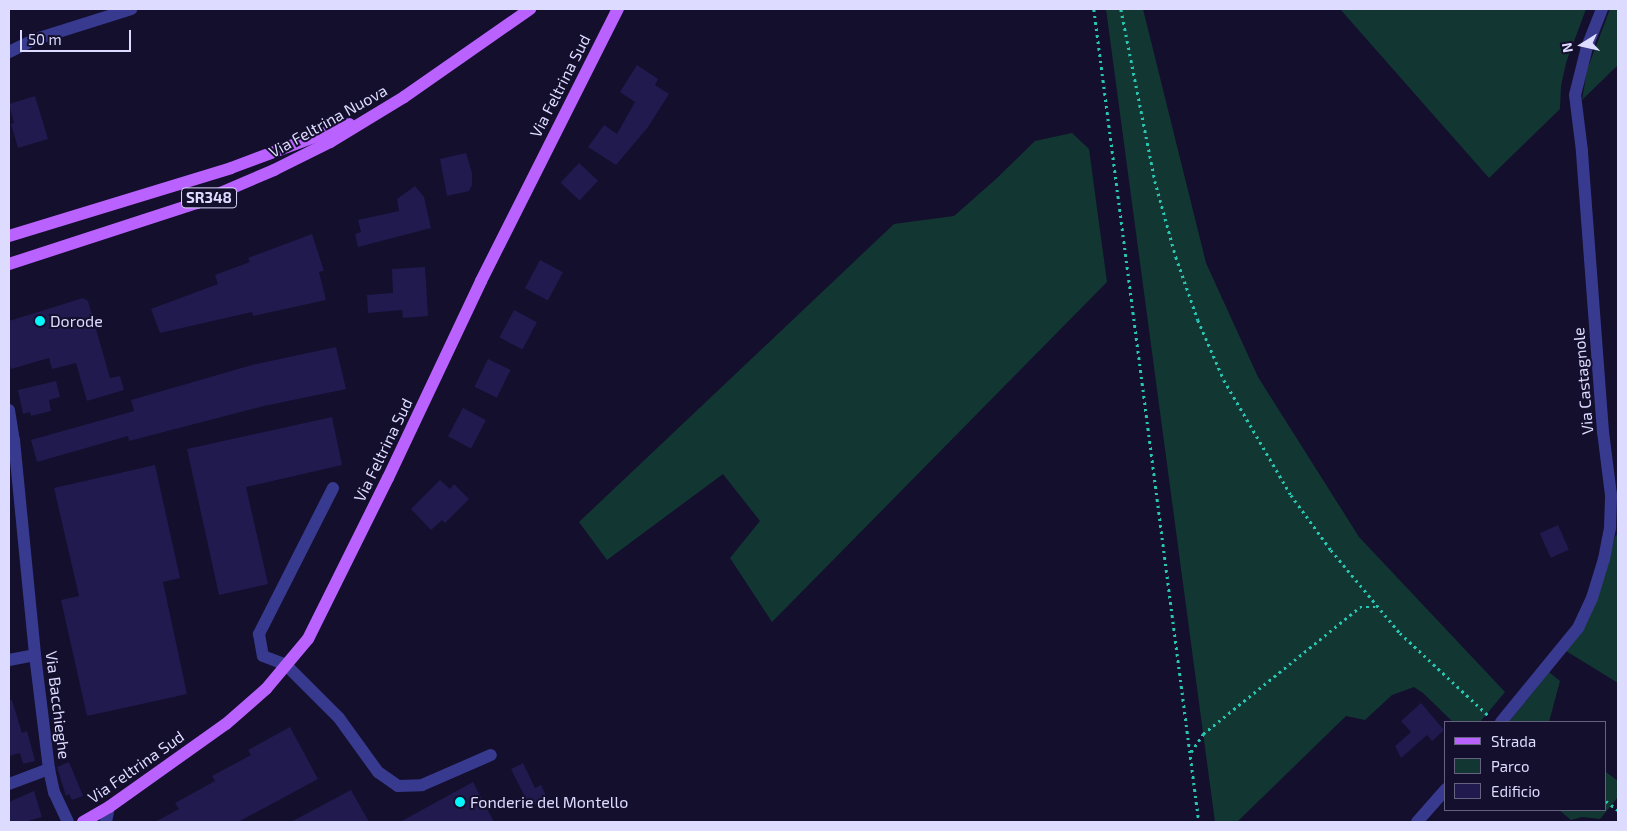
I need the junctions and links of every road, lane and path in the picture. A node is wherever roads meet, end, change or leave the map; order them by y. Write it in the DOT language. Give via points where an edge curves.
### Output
graph roads {
  1 [pos="131,9"];
  2 [pos="530,9"];
  3 [pos="1094,9"];
  4 [pos="1121,9"];
  5 [pos="1602,9"];
  6 [pos="616,10"];
  7 [pos="9,52"];
  8 [pos="397,102"];
  9 [pos="9,236"];
  10 [pos="9,264"];
  11 [pos="9,410"];
  12 [pos="11,441"];
  13 [pos="333,488"];
  14 [pos="1378,608"];
  15 [pos="35,655"];
  16 [pos="9,660"];
  17 [pos="286,665"];
  18 [pos="1500,718"];
  19 [pos="1190,753"];
  20 [pos="491,755"];
  21 [pos="49,769"];
  22 [pos="9,784"];
  23 [pos="1444,791"];
  24 [pos="1607,802"];
  25 [pos="109,807"];
  26 [pos="1618,810"];
  27 [pos="68,822"];
  28 [pos="83,822"];
  29 [pos="106,822"];
  30 [pos="1200,822"];
  31 [pos="1417,822"];
  1 -- 7 [label="street"];
  2 -- 8 [label="main road, Via Feltrina Nuova / SR348"];
  3 -- 19 [label="path"];
  4 -- 14 [label="path" via="1155,180 1176,257 1198,320 1224,380 1291,495"];
  5 -- 18 [label="street, Via Castagnole" via="1587,47 1575,95 1611,495 1610,527 1594,591 1578,628"];
  6 -- 17 [label="main road, Via Feltrina Sud" via="308,638"];
  8 -- 9 [label="main road" via="272,154"];
  8 -- 10 [label="main road, Via Feltrina Nuova / SR348" via="330,142 196,203"];
  11 -- 12 [label="street, Via Bacchieghe"];
  12 -- 15 [label="street, Via Bacchieghe"];
  13 -- 17 [label="street" via="259,634 263,656"];
  14 -- 18 [label="path" via="1407,639"];
  14 -- 19 [label="path" via="1360,607 1203,734"];
  15 -- 16 [label="street"];
  15 -- 21 [label="street, Via Bacchieghe"];
  17 -- 20 [label="street" via="339,718 378,772 398,786 422,785"];
  17 -- 25 [label="main road, Via Feltrina Sud" via="266,689 226,724"];
  19 -- 30 [label="path"];
  21 -- 22 [label="street"];
  21 -- 27 [label="street, Via Bacchieghe" via="54,792"];
  23 -- 31 [label="street"];
  24 -- 26 [label="path"];
  25 -- 28 [label="main road, Via Feltrina Sud"];
  25 -- 29 [label="street"];
}
